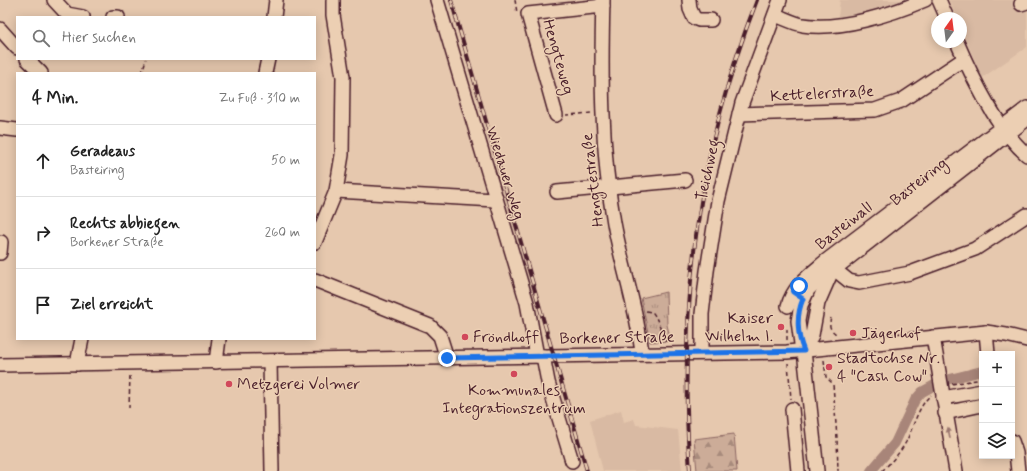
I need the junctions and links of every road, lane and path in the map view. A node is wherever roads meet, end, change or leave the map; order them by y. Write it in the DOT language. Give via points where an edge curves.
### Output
graph roads {
  1 [pos="54,0"];
  2 [pos="276,0"];
  3 [pos="333,0"];
  4 [pos="437,0"];
  5 [pos="689,0"];
  6 [pos="780,0"];
  7 [pos="925,0"];
  8 [pos="939,0"];
  9 [pos="603,3"];
  10 [pos="944,12"];
  11 [pos="774,15"];
  12 [pos="78,16"];
  13 [pos="274,16"];
  14 [pos="711,20"];
  15 [pos="0,29"];
  16 [pos="16,47"];
  17 [pos="959,48"];
  18 [pos="964,59"];
  19 [pos="28,60"];
  20 [pos="146,60"];
  21 [pos="268,60"];
  22 [pos="40,72"];
  23 [pos="142,72"];
  24 [pos="265,72"];
  25 [pos="1027,108"];
  26 [pos="602,113"];
  27 [pos="739,114"];
  28 [pos="556,115"];
  29 [pos="1027,119"];
  30 [pos="1003,126"];
  31 [pos="0,128"];
  32 [pos="16,130"];
  33 [pos="1027,155"];
  34 [pos="685,180"];
  35 [pos="610,187"];
  36 [pos="336,191"];
  37 [pos="557,192"];
  38 [pos="496,200"];
  39 [pos="1027,215"];
  40 [pos="316,240"];
  41 [pos="833,270"];
  42 [pos="316,280"];
  43 [pos="798,296"];
  44 [pos="788,306"];
  45 [pos="816,309"];
  46 [pos="634,313"];
  47 [pos="831,318"];
  48 [pos="986,332"];
  49 [pos="933,337"];
  50 [pos="82,340"];
  51 [pos="219,340"];
  52 [pos="1027,340"];
  53 [pos="828,344"];
  54 [pos="804,351"];
  55 [pos="988,351"];
  56 [pos="787,352"];
  57 [pos="642,353"];
  58 [pos="702,353"];
  59 [pos="667,354"];
  60 [pos="540,356"];
  61 [pos="447,358"];
  62 [pos="270,361"];
  63 [pos="216,362"];
  64 [pos="131,363"];
  65 [pos="77,364"];
  66 [pos="0,365"];
  67 [pos="979,380"];
  68 [pos="941,388"];
  69 [pos="979,391"];
  70 [pos="979,406"];
  71 [pos="129,408"];
  72 [pos="792,409"];
  73 [pos="945,413"];
  74 [pos="1016,449"];
  75 [pos="572,461"];
  76 [pos="272,471"];
  77 [pos="798,471"];
  78 [pos="817,471"];
  79 [pos="838,471"];
  80 [pos="882,471"];
  81 [pos="956,471"];
  82 [pos="1018,471"];
  1 -- 12 [label="street" via="67,14"];
  2 -- 13 [label="street"];
  3 -- 36 [label="street" via="343,77 342,155"];
  4 -- 38 [label="street, Wiedauer Weg"];
  5 -- 14 [label="street" via="694,18"];
  6 -- 11 [label="street, Teichweg"];
  7 -- 11 [label="street" via="881,16 840,24 803,25"];
  8 -- 10 [label="street"];
  9 -- 26 [label="street, Hengtestraße"];
  9 -- 28 [label="street, Hengteweg" via="528,14"];
  11 -- 27 [label="street, Teichweg"];
  15 -- 16 [label="street"];
  17 -- 18 [label="street"];
  18 -- 27 [label="street, Kettelerstraße" via="901,101 875,110"];
  18 -- 30 [label="street" via="978,88"];
  19 -- 22 [label="street"];
  20 -- 23 [label="path"];
  21 -- 24 [label="street"];
  25 -- 30 [label="street, Basteiwall"];
  26 -- 28 [label="path, Hengteweg"];
  26 -- 35 [label="street, Hengtestraße"];
  27 -- 58 [label="street, Teichweg" via="718,201 707,271 702,314"];
  29 -- 30 [label="street, Basteiring"];
  30 -- 33 [label="street"];
  30 -- 41 [label="street, Basteiring"];
  30 -- 43 [label="street, Basteiwall" via="836,253 809,276"];
  31 -- 32 [label="street"];
  34 -- 35 [label="street"];
  35 -- 37 [label="street"];
  35 -- 46 [label="street, Hengtestraße" via="614,223"];
  36 -- 38 [label="street"];
  36 -- 40 [label="street"];
  38 -- 60 [label="street, Wiedauer Weg"];
  39 -- 41 [label="street" via="975,249 910,273 858,283 849,281"];
  41 -- 43 [label="street, Basteiring"];
  41 -- 45 [label="street, Basteiring"];
  42 -- 61 [label="street" via="430,326 440,336"];
  43 -- 44 [label="street, Basteiwall"];
  43 -- 45 [label="street"];
  43 -- 54 [label="street, Basteiring" via="801,305 798,328"];
  45 -- 54 [label="street, Basteiring" via="812,335"];
  46 -- 57 [label="street, Hengtestraße"];
  46 -- 59 [label="path" via="648,311 655,314 667,344"];
  47 -- 53 [label="path" via="829,324 835,333 835,339"];
  48 -- 49 [label="street, Borkener Straße"];
  48 -- 52 [label="street, Borkener Straße"];
  48 -- 55 [label="street"];
  49 -- 53 [label="street, Borkener Straße"];
  49 -- 68 [label="street"];
  50 -- 65 [label="street"];
  51 -- 63 [label="street"];
  53 -- 54 [label="street, Borkener Straße"];
  53 -- 79 [label="path" via="826,377 832,384"];
  54 -- 56 [label="street, Borkener Straße"];
  54 -- 78 [label="street"];
  56 -- 58 [label="street, Borkener Straße"];
  56 -- 72 [label="path"];
  57 -- 59 [label="street, Borkener Straße"];
  57 -- 60 [label="street, Borkener Straße"];
  58 -- 59 [label="street, Borkener Straße"];
  60 -- 61 [label="street, Borkener Straße"];
  60 -- 75 [label="street, Wiedauer Weg"];
  61 -- 62 [label="street, Borkener Straße"];
  62 -- 63 [label="street, Borkener Straße"];
  62 -- 76 [label="street"];
  63 -- 64 [label="street, Borkener Straße"];
  64 -- 65 [label="street, Borkener Straße"];
  64 -- 71 [label="path"];
  65 -- 66 [label="street, Borkener Straße"];
  67 -- 68 [label="path"];
  68 -- 69 [label="street"];
  68 -- 73 [label="street"];
  68 -- 80 [label="path" via="925,400 905,444"];
  70 -- 73 [label="street"];
  72 -- 77 [label="street"];
  81 -- 73 [label="street, one-way"];
  74 -- 82 [label="street"];
}
